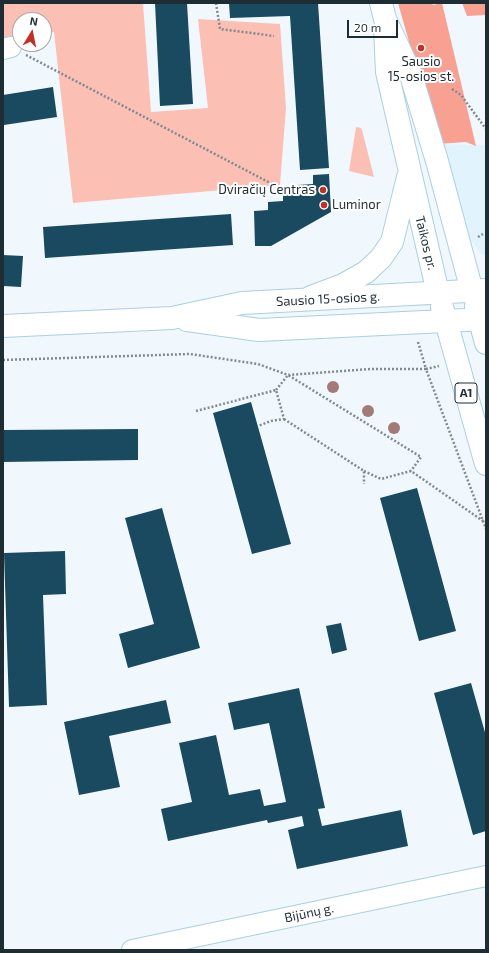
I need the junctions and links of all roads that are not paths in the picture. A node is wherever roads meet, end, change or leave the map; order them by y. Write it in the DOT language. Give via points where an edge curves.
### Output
graph roads {
  1 [pos="383,11"];
  2 [pos="409,172"];
  3 [pos="479,291"];
  4 [pos="438,293"];
  5 [pos="304,300"];
  6 [pos="172,318"];
  7 [pos="482,319"];
  8 [pos="446,321"];
  9 [pos="3,326"];
  10 [pos="486,343"];
  11 [pos="486,464"];
  12 [pos="486,876"];
  13 [pos="132,950"];
  1 -- 2 [label="main road, Taikos pr. / A1" via="387,72"];
  1 -- 3 [label="main road, Taikos pr. / A1" via="410,72"];
  2 -- 4 [label="main road, Taikos pr. / A1"];
  2 -- 5 [label="main road" via="392,242 381,258 366,272 343,285"];
  3 -- 4 [label="main road, Sausio 15-osios g."];
  3 -- 7 [label="main road, Taikos pr. / A1"];
  4 -- 5 [label="main road, Sausio 15-osios g."];
  4 -- 8 [label="main road, Taikos pr. / A1"];
  5 -- 6 [label="main road, Sausio 15-osios g." via="242,303"];
  6 -- 8 [label="main road, Sausio 15-osios g." via="259,330"];
  6 -- 9 [label="main road, Sausio 15-osios g."];
  7 -- 8 [label="main road, Sausio 15-osios g."];
  7 -- 10 [label="main road, Taikos pr. / A1"];
  8 -- 11 [label="main road, Taikos pr. / A1"];
  12 -- 13 [label="street, Bijūnų g."];
}
